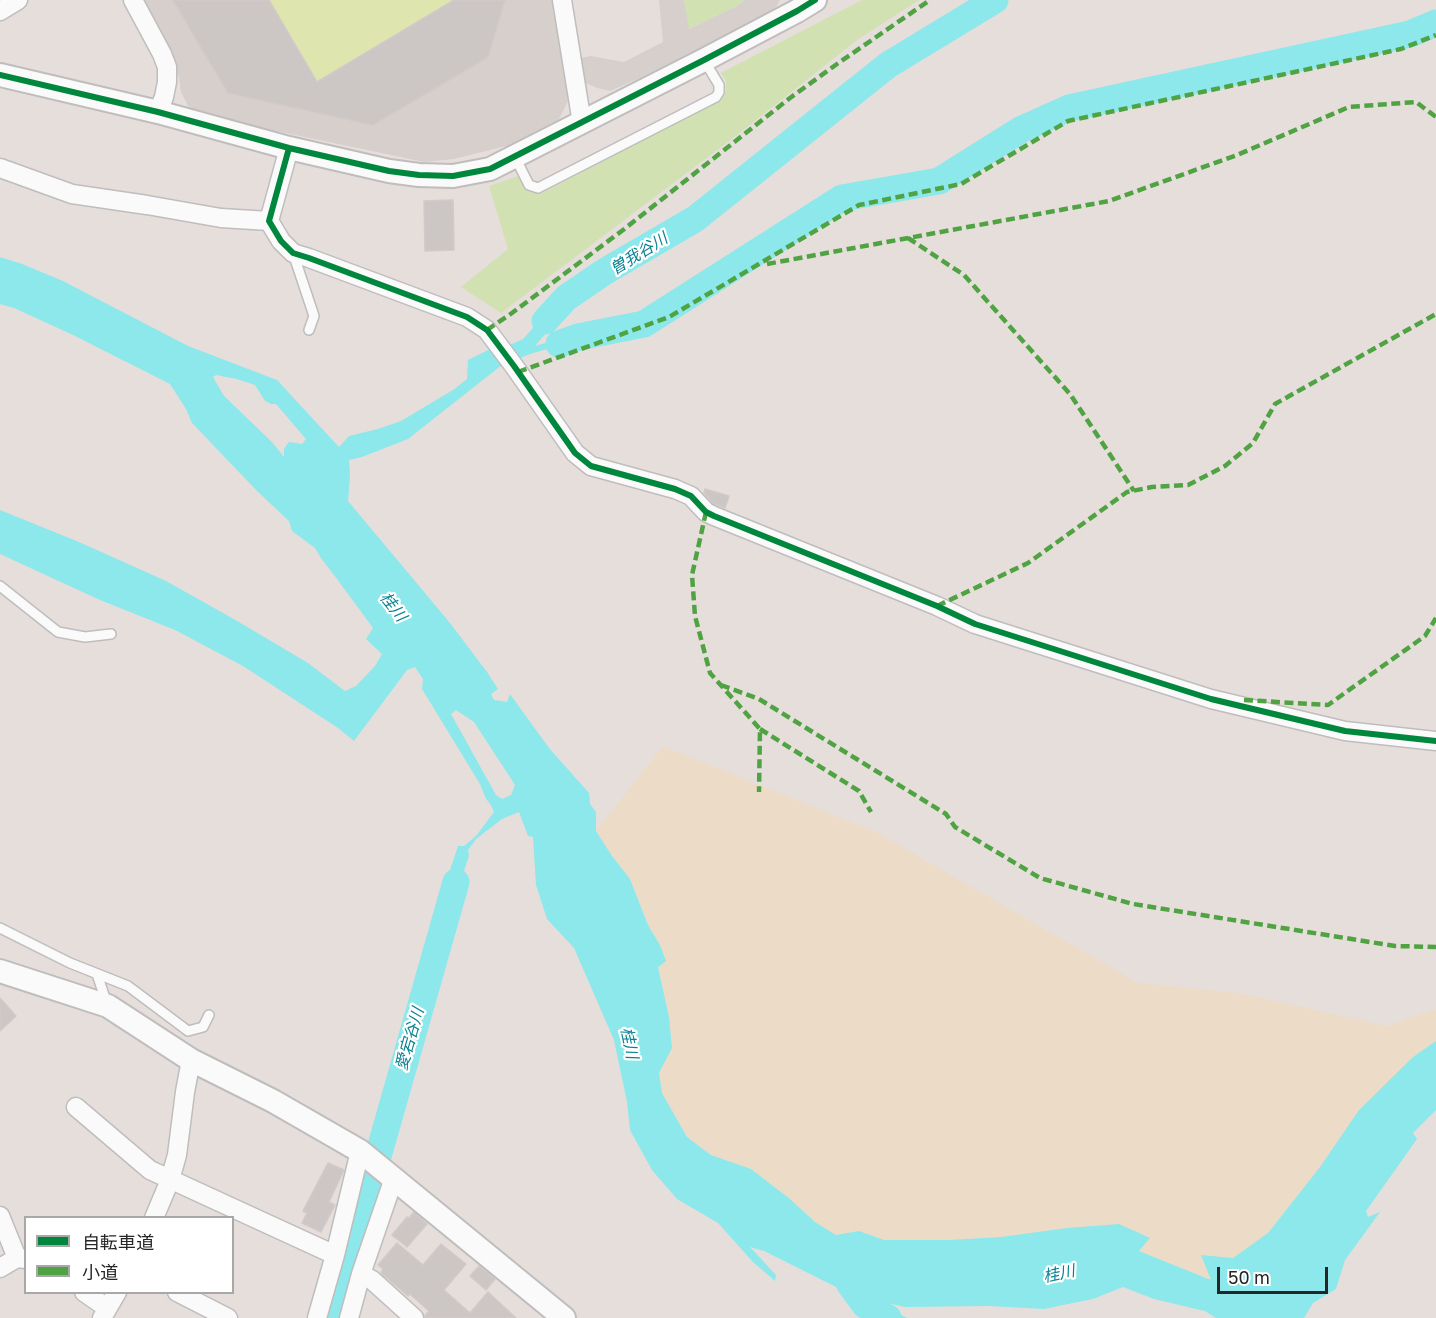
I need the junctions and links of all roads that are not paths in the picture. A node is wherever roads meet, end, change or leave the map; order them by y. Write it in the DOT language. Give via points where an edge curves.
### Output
graph roads {
  1 [pos="18,0"];
  2 [pos="133,0"];
  3 [pos="562,0"];
  4 [pos="801,3"];
  5 [pos="0,11"];
  6 [pos="704,60"];
  7 [pos="0,75"];
  8 [pos="158,112"];
  9 [pos="582,123"];
  10 [pos="289,148"];
  11 [pos="515,156"];
  12 [pos="0,168"];
  13 [pos="269,221"];
  14 [pos="293,253"];
  15 [pos="309,330"];
  16 [pos="0,586"];
  17 [pos="111,634"];
  18 [pos="1436,741"];
  19 [pos="0,928"];
  20 [pos="0,971"];
  21 [pos="97,974"];
  22 [pos="108,1006"];
  23 [pos="209,1015"];
  24 [pos="191,1060"];
  25 [pos="76,1107"];
  26 [pos="363,1153"];
  27 [pos="390,1175"];
  28 [pos="170,1180"];
  29 [pos="0,1216"];
  30 [pos="155,1216"];
  31 [pos="335,1255"];
  32 [pos="21,1258"];
  33 [pos="0,1268"];
  34 [pos="361,1274"];
  35 [pos="86,1294"];
  36 [pos="179,1294"];
  37 [pos="109,1306"];
  38 [pos="228,1318"];
  39 [pos="316,1318"];
  40 [pos="349,1318"];
  41 [pos="414,1318"];
  42 [pos="564,1318"];
  1 -- 5 [label="street"];
  2 -- 8 [label="street" via="167,67"];
  3 -- 9 [label="street"];
  4 -- 6 [label="street"];
  6 -- 9 [label="street"];
  6 -- 11 [label="lane" via="719,85 716,97 538,188 529,185"];
  7 -- 8 [label="street"];
  8 -- 10 [label="street"];
  9 -- 11 [label="street"];
  10 -- 11 [label="street" via="419,176 453,176 490,169"];
  10 -- 13 [label="street"];
  12 -- 13 [label="street" via="72,194 221,218"];
  13 -- 14 [label="street"];
  14 -- 15 [label="lane" via="314,316"];
  14 -- 18 [label="street" via="467,316 493,338 575,453 591,466 675,489 691,496 714,516 975,624 1211,699 1345,731"];
  16 -- 17 [label="lane" via="58,632 85,637"];
  19 -- 21 [label="lane"];
  20 -- 22 [label="street"];
  21 -- 22 [label="lane"];
  21 -- 23 [label="lane" via="128,986 188,1030 203,1027"];
  22 -- 24 [label="street"];
  24 -- 26 [label="street"];
  24 -- 28 [label="street"];
  25 -- 28 [label="street" via="150,1170"];
  26 -- 27 [label="street"];
  26 -- 31 [label="street"];
  27 -- 34 [label="street"];
  27 -- 42 [label="street"];
  28 -- 30 [label="street"];
  28 -- 31 [label="street"];
  29 -- 32 [label="street"];
  31 -- 39 [label="street"];
  32 -- 33 [label="street"];
  34 -- 40 [label="street"];
  34 -- 41 [label="street"];
  35 -- 37 [label="street"];
  36 -- 38 [label="street"];
}
